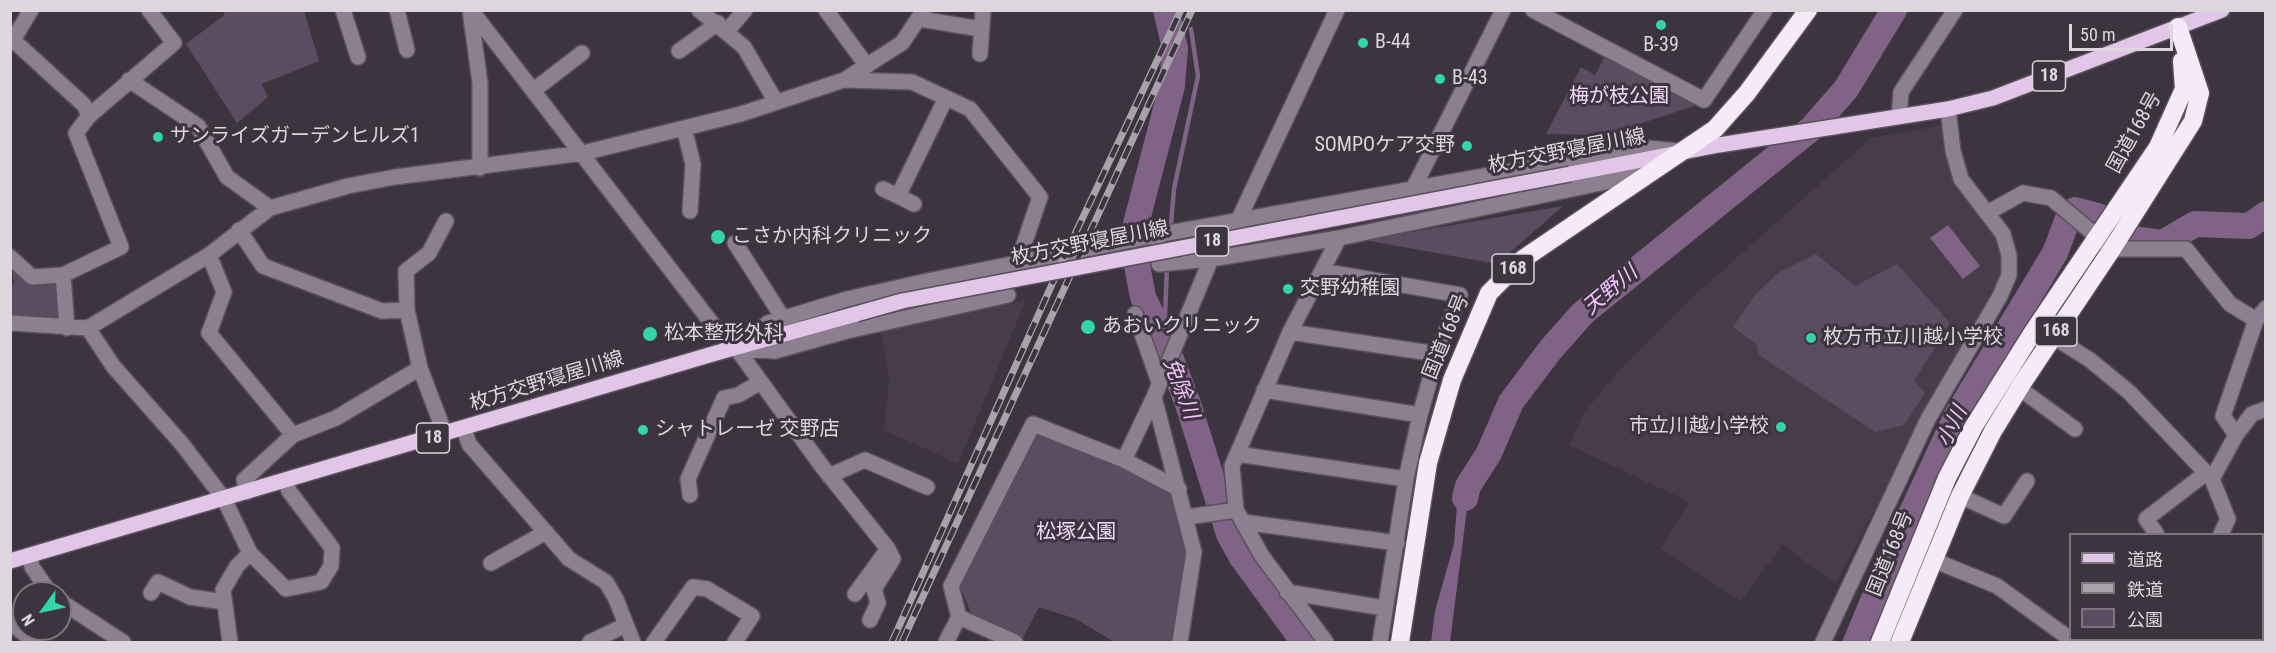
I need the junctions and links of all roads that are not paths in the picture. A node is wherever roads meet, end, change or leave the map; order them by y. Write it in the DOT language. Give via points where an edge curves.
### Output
graph roads {
  1 [pos="30,10"];
  2 [pos="149,10"];
  3 [pos="343,10"];
  4 [pos="397,10"];
  5 [pos="471,10"];
  6 [pos="699,10"];
  7 [pos="745,10"];
  8 [pos="826,10"];
  9 [pos="983,10"];
  10 [pos="1337,10"];
  11 [pos="1503,10"];
  12 [pos="1533,10"];
  13 [pos="1765,10"];
  14 [pos="1808,10"];
  15 [pos="1955,10"];
  16 [pos="2222,10"];
  17 [pos="922,15"];
  18 [pos="722,27"];
  19 [pos="2178,27"];
  20 [pos="981,29"];
  21 [pos="12,39"];
  22 [pos="407,50"];
  23 [pos="679,51"];
  24 [pos="582,53"];
  25 [pos="980,54"];
  26 [pos="358,57"];
  27 [pos="867,66"];
  28 [pos="129,80"];
  29 [pos="844,80"];
  30 [pos="534,90"];
  31 [pos="945,98"];
  32 [pos="776,102"];
  33 [pos="1948,109"];
  34 [pos="89,116"];
  35 [pos="1899,117"];
  36 [pos="684,128"];
  37 [pos="1685,151"];
  38 [pos="583,153"];
  39 [pos="480,168"];
  40 [pos="883,189"];
  41 [pos="1413,189"];
  42 [pos="898,196"];
  43 [pos="914,204"];
  44 [pos="270,208"];
  45 [pos="690,211"];
  46 [pos="1987,213"];
  47 [pos="446,221"];
  48 [pos="1237,222"];
  49 [pos="239,230"];
  50 [pos="1159,235"];
  51 [pos="1340,237"];
  52 [pos="2096,238"];
  53 [pos="735,243"];
  54 [pos="2112,249"];
  55 [pos="209,255"];
  56 [pos="10,257"];
  57 [pos="1211,259"];
  58 [pos="1026,262"];
  59 [pos="1322,271"];
  60 [pos="63,275"];
  61 [pos="1008,295"];
  62 [pos="407,310"];
  63 [pos="1135,314"];
  64 [pos="2261,314"];
  65 [pos="783,318"];
  66 [pos="10,323"];
  67 [pos="67,328"];
  68 [pos="88,328"];
  69 [pos="1290,332"];
  70 [pos="2052,336"];
  71 [pos="737,349"];
  72 [pos="1437,354"];
  73 [pos="420,368"];
  74 [pos="1161,378"];
  75 [pos="761,382"];
  76 [pos="2019,388"];
  77 [pos="1264,390"];
  78 [pos="1154,397"];
  79 [pos="2265,408"];
  80 [pos="1420,415"];
  81 [pos="464,429"];
  82 [pos="2075,429"];
  83 [pos="445,434"];
  84 [pos="293,435"];
  85 [pos="2236,435"];
  86 [pos="1237,454"];
  87 [pos="1124,460"];
  88 [pos="829,476"];
  89 [pos="2209,476"];
  90 [pos="1406,479"];
  91 [pos="285,481"];
  92 [pos="2027,481"];
  93 [pos="927,487"];
  94 [pos="1179,489"];
  95 [pos="247,492"];
  96 [pos="690,495"];
  97 [pos="1960,496"];
  98 [pos="224,499"];
  99 [pos="1240,516"];
  100 [pos="1187,517"];
  101 [pos="546,532"];
  102 [pos="2156,533"];
  103 [pos="2222,533"];
  104 [pos="1397,543"];
  105 [pos="888,549"];
  106 [pos="250,553"];
  107 [pos="30,556"];
  108 [pos="1933,560"];
  109 [pos="10,561"];
  110 [pos="491,563"];
  111 [pos="42,581"];
  112 [pos="158,583"];
  113 [pos="1287,592"];
  114 [pos="855,594"];
  115 [pos="224,602"];
  116 [pos="1384,608"];
  117 [pos="72,609"];
  118 [pos="959,617"];
  119 [pos="870,620"];
  120 [pos="626,625"];
  121 [pos="2069,638"];
  122 [pos="123,642"];
  123 [pos="230,642"];
  124 [pos="590,642"];
  125 [pos="633,642"];
  126 [pos="654,642"];
  127 [pos="735,642"];
  128 [pos="946,642"];
  129 [pos="1015,642"];
  130 [pos="1180,642"];
  131 [pos="1326,642"];
  132 [pos="1380,642"];
  133 [pos="1400,642"];
  134 [pos="1823,642"];
  135 [pos="1880,642"];
  136 [pos="1900,642"];
  1 -- 21 [label="street"];
  2 -- 28 [label="street" via="174,43"];
  3 -- 26 [label="street"];
  4 -- 22 [label="street"];
  5 -- 30 [label="street"];
  5 -- 39 [label="street" via="480,83"];
  6 -- 18 [label="street"];
  7 -- 18 [label="street"];
  8 -- 27 [label="street"];
  9 -- 20 [label="street"];
  10 -- 48 [label="street"];
  11 -- 41 [label="street"];
  12 -- 13 [label="street" via="1704,100"];
  14 -- 37 [label="highway, 国道168号 / 168" via="1747,93 1714,129"];
  15 -- 35 [label="street" via="1901,92"];
  16 -- 19 [label="main road, 枚方交野寝屋川線 / 18"];
  17 -- 20 [label="street"];
  17 -- 27 [label="street" via="902,43"];
  18 -- 23 [label="street"];
  18 -- 32 [label="street" via="744,47"];
  19 -- 33 [label="main road, 枚方交野寝屋川線 / 18" via="1993,98"];
  19 -- 52 [label="highway, 国道168号" via="2184,89 2177,109 2158,147"];
  19 -- 54 [label="highway, 国道168号 / 168" via="2200,93 2193,121"];
  20 -- 25 [label="street"];
  21 -- 34 [label="street" via="84,105"];
  24 -- 30 [label="street"];
  27 -- 29 [label="street"];
  28 -- 34 [label="street"];
  28 -- 44 [label="street" via="198,126 227,177"];
  29 -- 31 [label="street" via="912,82"];
  29 -- 32 [label="street"];
  30 -- 38 [label="street"];
  31 -- 42 [label="street"];
  31 -- 58 [label="street" via="970,109 1040,197 1023,247"];
  32 -- 36 [label="street"];
  33 -- 35 [label="main road, 枚方交野寝屋川線 / 18"];
  33 -- 46 [label="street" via="1961,179"];
  34 -- 60 [label="street" via="76,133 121,247"];
  35 -- 37 [label="main road, 枚方交野寝屋川線 / 18"];
  36 -- 38 [label="street"];
  36 -- 45 [label="street" via="693,164"];
  37 -- 41 [label="street" via="1647,148"];
  37 -- 51 [label="street" via="1620,179"];
  37 -- 71 [label="main road, 枚方交野寝屋川線 / 18, bridge" via="902,301"];
  37 -- 133 [label="highway, 国道168号 / 168" via="1523,259 1489,293 1452,380 1428,463"];
  38 -- 39 [label="street"];
  38 -- 71 [label="street" via="717,330"];
  39 -- 44 [label="street" via="395,177"];
  40 -- 42 [label="street"];
  41 -- 48 [label="street"];
  42 -- 43 [label="street"];
  44 -- 49 [label="street"];
  46 -- 52 [label="street" via="2023,193 2050,198"];
  46 -- 134 [label="street" via="2003,234 2009,275 2000,297 1928,418"];
  47 -- 62 [label="street" via="429,253 406,271"];
  48 -- 50 [label="street"];
  48 -- 57 [label="street"];
  49 -- 55 [label="street"];
  49 -- 62 [label="street" via="264,266 382,311"];
  50 -- 57 [label="street" via="1160,264"];
  50 -- 58 [label="street"];
  51 -- 57 [label="street"];
  51 -- 59 [label="street"];
  52 -- 54 [label="street"];
  52 -- 135 [label="highway, 国道168号" via="1974,426 1947,478"];
  53 -- 65 [label="street"];
  54 -- 64 [label="street" via="2186,249 2230,304"];
  54 -- 70 [label="highway, 国道168号 / 168"];
  55 -- 68 [label="street"];
  55 -- 84 [label="street" via="224,292 209,333"];
  56 -- 60 [label="street" via="32,277"];
  57 -- 74 [label="street"];
  58 -- 65 [label="street" via="847,299"];
  59 -- 69 [label="street"];
  59 -- 72 [label="street" via="1460,295"];
  60 -- 67 [label="street"];
  61 -- 71 [label="street" via="775,351"];
  62 -- 73 [label="street"];
  63 -- 74 [label="street"];
  64 -- 85 [label="street" via="2223,416"];
  65 -- 71 [label="street" via="768,323"];
  66 -- 67 [label="street"];
  67 -- 68 [label="street"];
  68 -- 98 [label="street" via="113,366"];
  69 -- 72 [label="street"];
  69 -- 77 [label="street"];
  70 -- 76 [label="highway, 国道168号 / 168"];
  70 -- 89 [label="street" via="2090,360 2129,393"];
  71 -- 75 [label="street"];
  71 -- 81 [label="main road, 枚方交野寝屋川線 / 18"];
  72 -- 80 [label="street"];
  73 -- 83 [label="street"];
  73 -- 84 [label="street" via="336,418"];
  74 -- 78 [label="street"];
  75 -- 88 [label="street"];
  75 -- 96 [label="street" via="724,398 711,438 693,456 688,480"];
  76 -- 82 [label="street"];
  76 -- 97 [label="highway, 国道168号 / 168"];
  77 -- 80 [label="street"];
  77 -- 86 [label="street"];
  78 -- 87 [label="street"];
  78 -- 94 [label="street"];
  79 -- 85 [label="street" via="2253,414"];
  80 -- 90 [label="street"];
  81 -- 83 [label="main road, 枚方交野寝屋川線 / 18"];
  81 -- 101 [label="street" via="469,444"];
  83 -- 91 [label="main road, 枚方交野寝屋川線 / 18"];
  84 -- 95 [label="street" via="244,480"];
  85 -- 89 [label="street"];
  86 -- 90 [label="street"];
  86 -- 99 [label="street" via="1232,466"];
  87 -- 94 [label="street"];
  87 -- 118 [label="street" via="1033,424 951,586"];
  88 -- 93 [label="street" via="865,460"];
  88 -- 105 [label="street"];
  89 -- 102 [label="street" via="2146,519"];
  89 -- 103 [label="street" via="2228,519"];
  90 -- 104 [label="street"];
  91 -- 95 [label="main road, 枚方交野寝屋川線 / 18"];
  91 -- 106 [label="street" via="332,548 331,566 321,582 286,589"];
  92 -- 97 [label="street" via="2004,516"];
  94 -- 100 [label="street"];
  95 -- 98 [label="main road, 枚方交野寝屋川線 / 18"];
  97 -- 108 [label="highway, 国道168号 / 168"];
  98 -- 106 [label="street"];
  98 -- 107 [label="main road, 枚方交野寝屋川線 / 18"];
  99 -- 100 [label="street"];
  99 -- 104 [label="street"];
  99 -- 113 [label="street"];
  100 -- 130 [label="street" via="1195,561"];
  101 -- 110 [label="street"];
  101 -- 120 [label="street" via="569,559 606,582"];
  104 -- 116 [label="street"];
  105 -- 114 [label="street"];
  105 -- 119 [label="street" via="893,559 874,589 878,603"];
  106 -- 115 [label="street" via="223,590"];
  107 -- 109 [label="main road, 枚方交野寝屋川線 / 18"];
  107 -- 111 [label="street"];
  108 -- 121 [label="street" via="1997,586"];
  108 -- 136 [label="highway, 国道168号 / 168"];
  112 -- 115 [label="street" via="190,597"];
  113 -- 116 [label="street"];
  113 -- 131 [label="street"];
  115 -- 123 [label="street"];
  116 -- 132 [label="street"];
  117 -- 122 [label="street"];
  118 -- 128 [label="street"];
  118 -- 129 [label="street"];
  120 -- 124 [label="street"];
  120 -- 125 [label="street"];
  126 -- 127 [label="street" via="693,587 708,588 752,616"];
}
